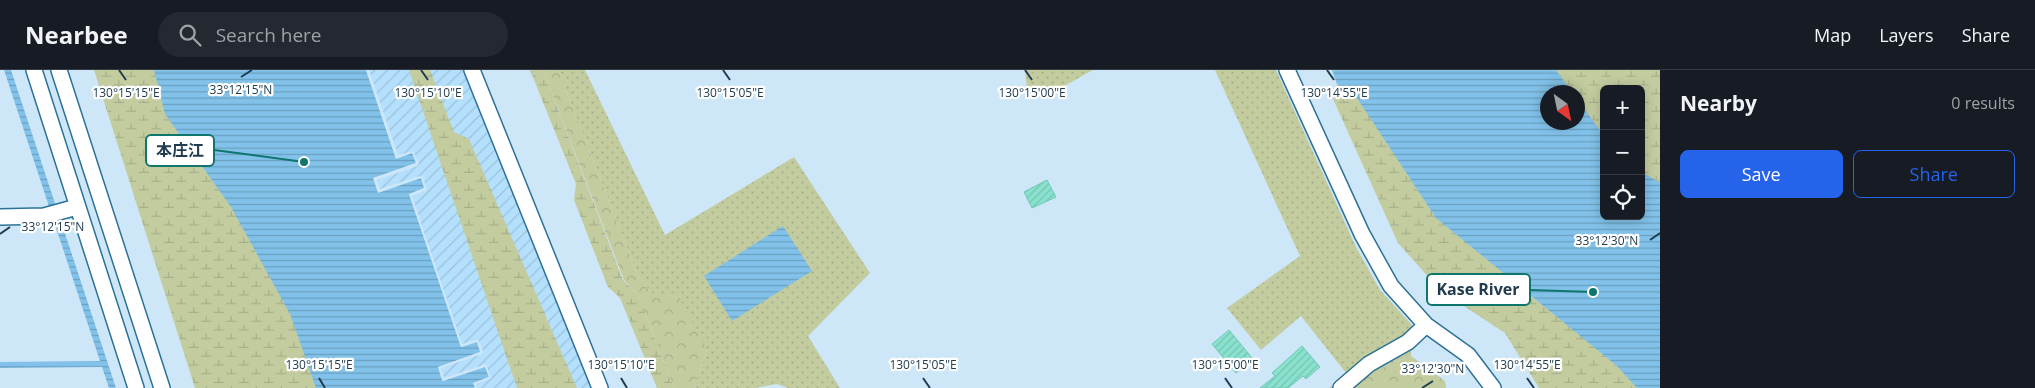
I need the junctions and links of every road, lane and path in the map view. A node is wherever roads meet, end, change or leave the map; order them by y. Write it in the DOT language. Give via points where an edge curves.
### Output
graph roads {
  1 [pos="34,70"];
  2 [pos="60,70"];
  3 [pos="472,70"];
  4 [pos="1287,70"];
  5 [pos="71,209"];
  6 [pos="0,217"];
  7 [pos="1426,325"];
  8 [pos="136,388"];
  9 [pos="162,388"];
  10 [pos="600,388"];
  11 [pos="1341,388"];
  12 [pos="1493,388"];
  1 -- 5 [label="street"];
  2 -- 9 [label="street"];
  3 -- 10 [label="street"];
  4 -- 7 [label="street" via="1362,234 1392,286"];
  5 -- 6 [label="street" via="44,216"];
  5 -- 8 [label="street"];
  7 -- 11 [label="street" via="1408,342 1369,364"];
  7 -- 12 [label="street" via="1468,355"];
}
